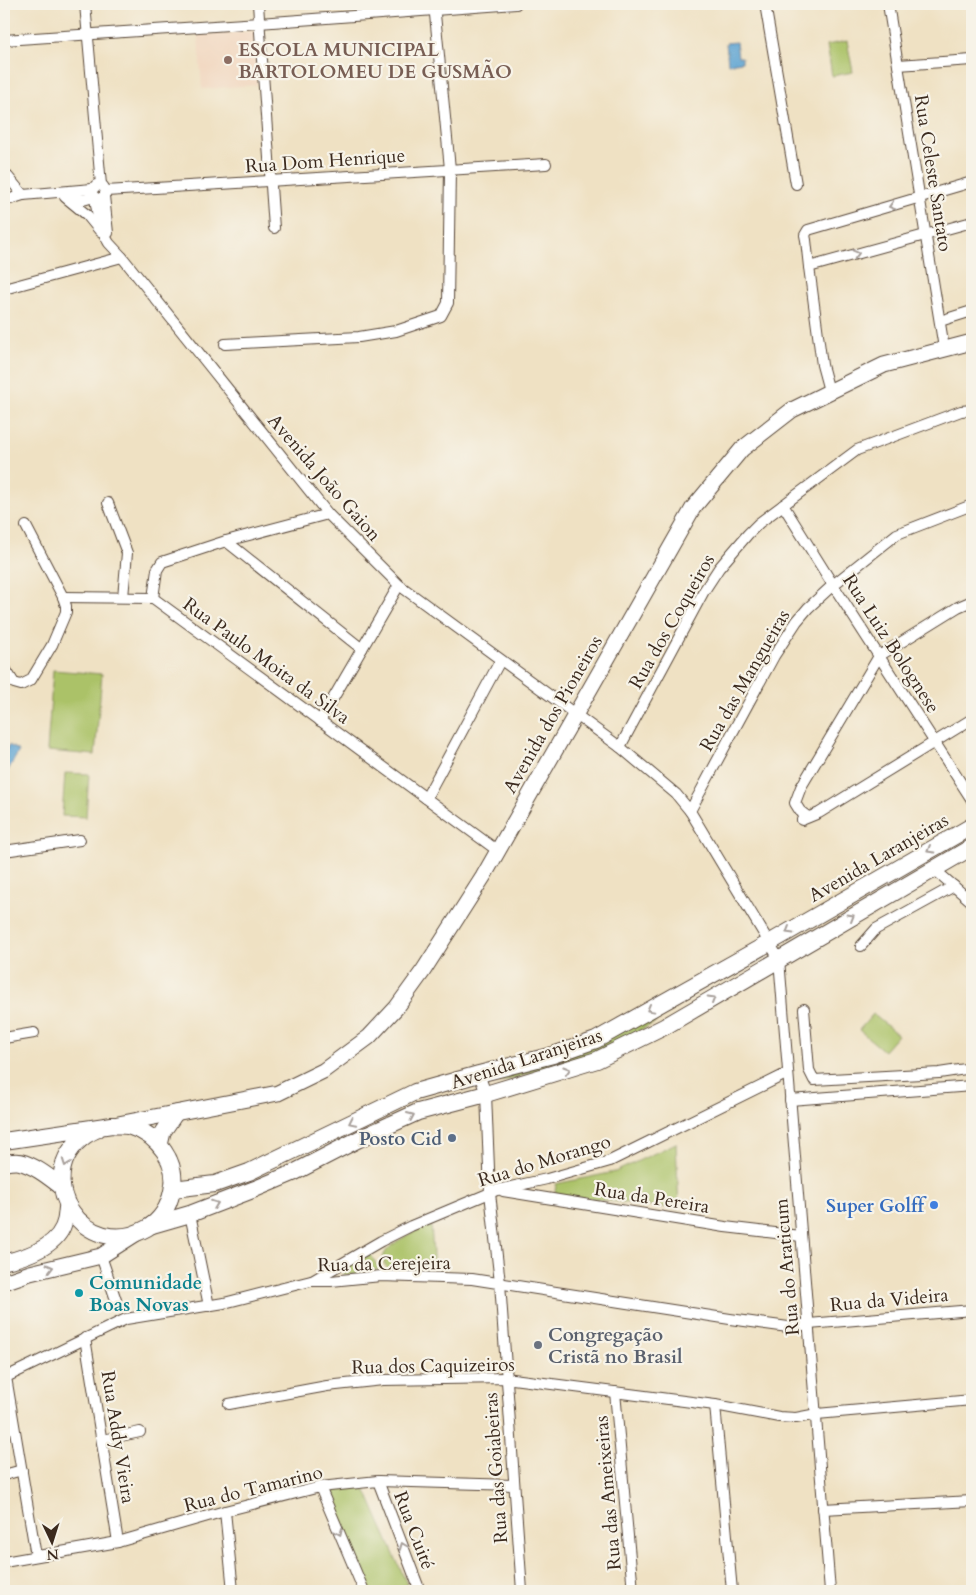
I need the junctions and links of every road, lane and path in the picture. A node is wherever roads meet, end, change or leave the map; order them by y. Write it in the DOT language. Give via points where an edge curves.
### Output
graph roads {
  1 [pos="84,4"];
  2 [pos="258,4"];
  3 [pos="516,4"];
  4 [pos="765,4"];
  5 [pos="888,4"];
  6 [pos="434,7"];
  7 [pos="259,23"];
  8 [pos="86,34"];
  9 [pos="4,40"];
  10 [pos="972,60"];
  11 [pos="898,66"];
  12 [pos="546,164"];
  13 [pos="450,169"];
  14 [pos="4,172"];
  15 [pos="270,181"];
  16 [pos="972,182"];
  17 [pos="796,184"];
  18 [pos="51,193"];
  19 [pos="99,193"];
  20 [pos="23,195"];
  21 [pos="65,196"];
  22 [pos="920,198"];
  23 [pos="4,201"];
  24 [pos="972,222"];
  25 [pos="274,228"];
  26 [pos="926,235"];
  27 [pos="107,240"];
  28 [pos="122,257"];
  29 [pos="809,266"];
  30 [pos="4,290"];
  31 [pos="972,311"];
  32 [pos="940,321"];
  33 [pos="972,342"];
  34 [pos="225,344"];
  35 [pos="944,348"];
  36 [pos="829,391"];
  37 [pos="972,410"];
  38 [pos="108,503"];
  39 [pos="783,505"];
  40 [pos="972,505"];
  41 [pos="328,514"];
  42 [pos="26,526"];
  43 [pos="226,541"];
  44 [pos="399,585"];
  45 [pos="833,585"];
  46 [pos="64,597"];
  47 [pos="123,597"];
  48 [pos="153,598"];
  49 [pos="972,601"];
  50 [pos="362,649"];
  51 [pos="879,656"];
  52 [pos="500,661"];
  53 [pos="4,666"];
  54 [pos="574,714"];
  55 [pos="972,719"];
  56 [pos="320,721"];
  57 [pos="934,742"];
  58 [pos="620,747"];
  59 [pos="426,798"];
  60 [pos="972,800"];
  61 [pos="690,811"];
  62 [pos="972,826"];
  63 [pos="80,840"];
  64 [pos="972,847"];
  65 [pos="4,851"];
  66 [pos="498,851"];
  67 [pos="934,869"];
  68 [pos="954,886"];
  69 [pos="972,902"];
  70 [pos="769,943"];
  71 [pos="861,946"];
  72 [pos="779,960"];
  73 [pos="804,1009"];
  74 [pos="34,1033"];
  75 [pos="4,1038"];
  76 [pos="972,1068"];
  77 [pos="788,1073"];
  78 [pos="479,1074"];
  79 [pos="972,1086"];
  80 [pos="486,1094"];
  81 [pos="790,1100"];
  82 [pos="176,1113"];
  83 [pos="105,1127"];
  84 [pos="4,1142"];
  85 [pos="160,1145"];
  86 [pos="4,1163"];
  87 [pos="62,1187"];
  88 [pos="173,1189"];
  89 [pos="494,1192"];
  90 [pos="67,1205"];
  91 [pos="190,1214"];
  92 [pos="146,1228"];
  93 [pos="801,1236"];
  94 [pos="101,1256"];
  95 [pos="4,1262"];
  96 [pos="311,1281"];
  97 [pos="4,1282"];
  98 [pos="500,1283"];
  99 [pos="116,1300"];
  100 [pos="209,1306"];
  101 [pos="972,1310"];
  102 [pos="809,1324"];
  103 [pos="85,1338"];
  104 [pos="5,1378"];
  105 [pos="506,1378"];
  106 [pos="615,1392"];
  107 [pos="972,1400"];
  108 [pos="229,1404"];
  109 [pos="715,1405"];
  110 [pos="817,1414"];
  111 [pos="140,1432"];
  112 [pos="102,1440"];
  113 [pos="22,1470"];
  114 [pos="4,1475"];
  115 [pos="378,1480"];
  116 [pos="514,1485"];
  117 [pos="320,1487"];
  118 [pos="972,1501"];
  119 [pos="823,1509"];
  120 [pos="225,1511"];
  121 [pos="118,1542"];
  122 [pos="36,1556"];
  123 [pos="4,1562"];
  124 [pos="233,1591"];
  125 [pos="364,1591"];
  126 [pos="420,1591"];
  127 [pos="522,1591"];
  128 [pos="633,1591"];
  129 [pos="732,1591"];
  130 [pos="830,1591"];
  1 -- 8 [label="street, Avenida João Gaion"];
  2 -- 7 [label="street"];
  3 -- 6 [label="street"];
  4 -- 17 [label="street"];
  5 -- 11 [label="street, Rua Celeste Santato"];
  6 -- 7 [label="street"];
  6 -- 13 [label="street"];
  7 -- 8 [label="street"];
  7 -- 15 [label="street"];
  8 -- 9 [label="street"];
  8 -- 19 [label="street, Avenida João Gaion"];
  10 -- 11 [label="street"];
  11 -- 22 [label="street, Rua Celeste Santato"];
  12 -- 13 [label="street, Rua Dom Henrique"];
  13 -- 15 [label="street, Rua Dom Henrique"];
  13 -- 34 [label="street" via="448,303 441,316 396,331 359,337"];
  14 -- 20 [label="street"];
  15 -- 19 [label="street, Rua Dom Henrique"];
  15 -- 25 [label="street"];
  16 -- 22 [label="street"];
  18 -- 19 [label="street, Rua Dom Henrique"];
  18 -- 20 [label="street, Rua Dom Henrique"];
  18 -- 21 [label="street, Rua Dom Henrique"];
  19 -- 21 [label="street, Rua Dom Henrique" via="83,200"];
  19 -- 27 [label="street, Avenida João Gaion" via="98,217"];
  20 -- 23 [label="street, Rua Dom Henrique"];
  21 -- 27 [label="street" via="87,215"];
  22 -- 26 [label="street, Rua Celeste Santato"];
  22 -- 29 [label="street, one-way" via="808,230"];
  24 -- 26 [label="street"];
  29 -- 26 [label="street, one-way"];
  26 -- 32 [label="street, Rua Celeste Santato"];
  27 -- 28 [label="street, Avenida João Gaion"];
  28 -- 30 [label="street"];
  28 -- 41 [label="street, Avenida João Gaion"];
  29 -- 36 [label="street" via="822,364"];
  31 -- 32 [label="street"];
  32 -- 35 [label="street, Rua Celeste Santato"];
  33 -- 35 [label="main road, Avenida dos Pioneiros"];
  35 -- 36 [label="main road, Avenida dos Pioneiros" via="884,365"];
  36 -- 54 [label="main road, Avenida dos Pioneiros" via="792,410 742,449 693,508"];
  37 -- 39 [label="street, Rua dos Coqueiros" via="961,411 857,450"];
  38 -- 47 [label="street" via="127,553"];
  39 -- 45 [label="street, Rua Luiz Bolognese"];
  39 -- 58 [label="street, Rua dos Coqueiros" via="759,523 719,568"];
  40 -- 45 [label="street, Rua das Mangueiras" via="897,534"];
  41 -- 43 [label="street"];
  41 -- 44 [label="street, Avenida João Gaion"];
  42 -- 46 [label="street"];
  43 -- 48 [label="street" via="162,562 157,570"];
  43 -- 50 [label="street"];
  44 -- 50 [label="street"];
  44 -- 52 [label="street, Avenida João Gaion"];
  45 -- 51 [label="street, Rua Luiz Bolognese"];
  45 -- 61 [label="street, Rua das Mangueiras" via="797,621 774,656"];
  46 -- 47 [label="street"];
  46 -- 53 [label="street" via="66,612 32,680 21,685 14,683"];
  47 -- 48 [label="street"];
  48 -- 56 [label="street, Rua Paulo Moita da Silva"];
  49 -- 51 [label="street"];
  50 -- 56 [label="street"];
  51 -- 57 [label="street, Rua Luiz Bolognese"];
  51 -- 57 [label="street" via="801,787 795,803 805,819"];
  52 -- 54 [label="street, Avenida João Gaion"];
  52 -- 59 [label="street"];
  54 -- 58 [label="street"];
  54 -- 66 [label="main road, Avenida dos Pioneiros"];
  55 -- 57 [label="street"];
  56 -- 59 [label="street, Rua Paulo Moita da Silva"];
  57 -- 60 [label="street, Rua Luiz Bolognese"];
  58 -- 61 [label="street" via="676,794"];
  59 -- 66 [label="street, Rua Paulo Moita da Silva"];
  61 -- 70 [label="street"];
  62 -- 70 [label="main road, Avenida Laranjeiras, one-way"];
  63 -- 65 [label="street"];
  64 -- 67 [label="main road, Avenida Laranjeiras"];
  66 -- 82 [label="main road, Avenida dos Pioneiros" via="422,971 397,1007 369,1037 323,1071 278,1093"];
  67 -- 68 [label="street"];
  72 -- 67 [label="main road, Avenida Laranjeiras, one-way"];
  68 -- 69 [label="street"];
  68 -- 71 [label="street" via="876,929"];
  70 -- 72 [label="street, Rua do Araticum"];
  70 -- 78 [label="main road, Avenida Laranjeiras, one-way" via="596,1040"];
  72 -- 77 [label="street, Rua do Araticum"];
  80 -- 72 [label="main road, Avenida Laranjeiras, one-way" via="597,1060 664,1027"];
  73 -- 76 [label="street" via="809,1070 814,1080"];
  74 -- 75 [label="street"];
  77 -- 81 [label="street, Rua do Araticum"];
  77 -- 89 [label="street, Rua do Morango" via="610,1161"];
  78 -- 80 [label="street, Rua das Goiabeiras"];
  78 -- 88 [label="main road, Avenida Laranjeiras, one-way" via="415,1092 249,1172 215,1184"];
  79 -- 81 [label="street"];
  80 -- 89 [label="street, Rua das Goiabeiras"];
  91 -- 80 [label="main road, Avenida Laranjeiras, one-way" via="293,1173 418,1112"];
  81 -- 93 [label="street, Rua do Araticum"];
  82 -- 83 [label="main road, Avenida dos Pioneiros"];
  82 -- 85 [label="main road" via="163,1132"];
  83 -- 84 [label="main road, Avenida dos Pioneiros"];
  83 -- 85 [label="main road" via="130,1127 147,1133"];
  83 -- 87 [label="main road, one-way" via="85,1136 74,1146 66,1158"];
  85 -- 88 [label="main road" via="169,1158"];
  86 -- 87 [label="main road" via="19,1162 31,1166"];
  87 -- 90 [label="main road"];
  88 -- 92 [label="main road" via="162,1215"];
  89 -- 93 [label="street, Rua da Pereira"];
  89 -- 96 [label="street, Rua do Morango" via="411,1226"];
  89 -- 98 [label="street, Rua das Goiabeiras"];
  90 -- 92 [label="main road" via="80,1222 97,1233 125,1236"];
  90 -- 95 [label="main road" via="59,1235 36,1252"];
  91 -- 92 [label="main road, Avenida Laranjeiras"];
  91 -- 100 [label="street"];
  92 -- 94 [label="main road, Avenida Laranjeiras"];
  93 -- 102 [label="street, Rua do Araticum"];
  97 -- 94 [label="main road, Avenida Laranjeiras, one-way"];
  94 -- 99 [label="street"];
  96 -- 98 [label="street, Rua da Cerejeira" via="381,1276 472,1278"];
  96 -- 100 [label="street, Rua da Cerejeira"];
  98 -- 102 [label="street, Rua da Cerejeira" via="788,1327"];
  98 -- 105 [label="street, Rua das Goiabeiras"];
  100 -- 103 [label="street, Rua da Cerejeira" via="126,1319"];
  101 -- 102 [label="street, Rua da Videira"];
  102 -- 110 [label="street, Rua do Araticum"];
  103 -- 104 [label="street, Rua da Cerejeira"];
  103 -- 112 [label="street, Rua Addy Vieira"];
  104 -- 113 [label="street"];
  105 -- 106 [label="street, Rua dos Caquizeiros"];
  105 -- 108 [label="street, Rua dos Caquizeiros" via="383,1380 327,1386"];
  105 -- 116 [label="street, Rua das Goiabeiras"];
  106 -- 109 [label="street, Rua dos Caquizeiros"];
  106 -- 128 [label="street, Rua das Ameixeiras"];
  107 -- 110 [label="street, Rua dos Caquizeiros"];
  109 -- 110 [label="street, Rua dos Caquizeiros" via="779,1417"];
  109 -- 129 [label="street"];
  110 -- 119 [label="street, Rua do Araticum"];
  111 -- 112 [label="street"];
  112 -- 121 [label="street, Rua Addy Vieira"];
  113 -- 114 [label="street"];
  113 -- 122 [label="street"];
  115 -- 116 [label="street, Rua do Tamarino"];
  115 -- 117 [label="street, Rua do Tamarino"];
  126 -- 115 [label="street, Rua Cuité, one-way"];
  116 -- 127 [label="street, Rua das Goiabeiras"];
  117 -- 120 [label="street, Rua do Tamarino"];
  117 -- 125 [label="street, one-way"];
  118 -- 119 [label="street"];
  119 -- 130 [label="street, Rua do Araticum"];
  120 -- 121 [label="street, Rua do Tamarino"];
  120 -- 124 [label="street"];
  121 -- 122 [label="street, Rua do Tamarino"];
  122 -- 123 [label="street, Rua do Tamarino"];
}
